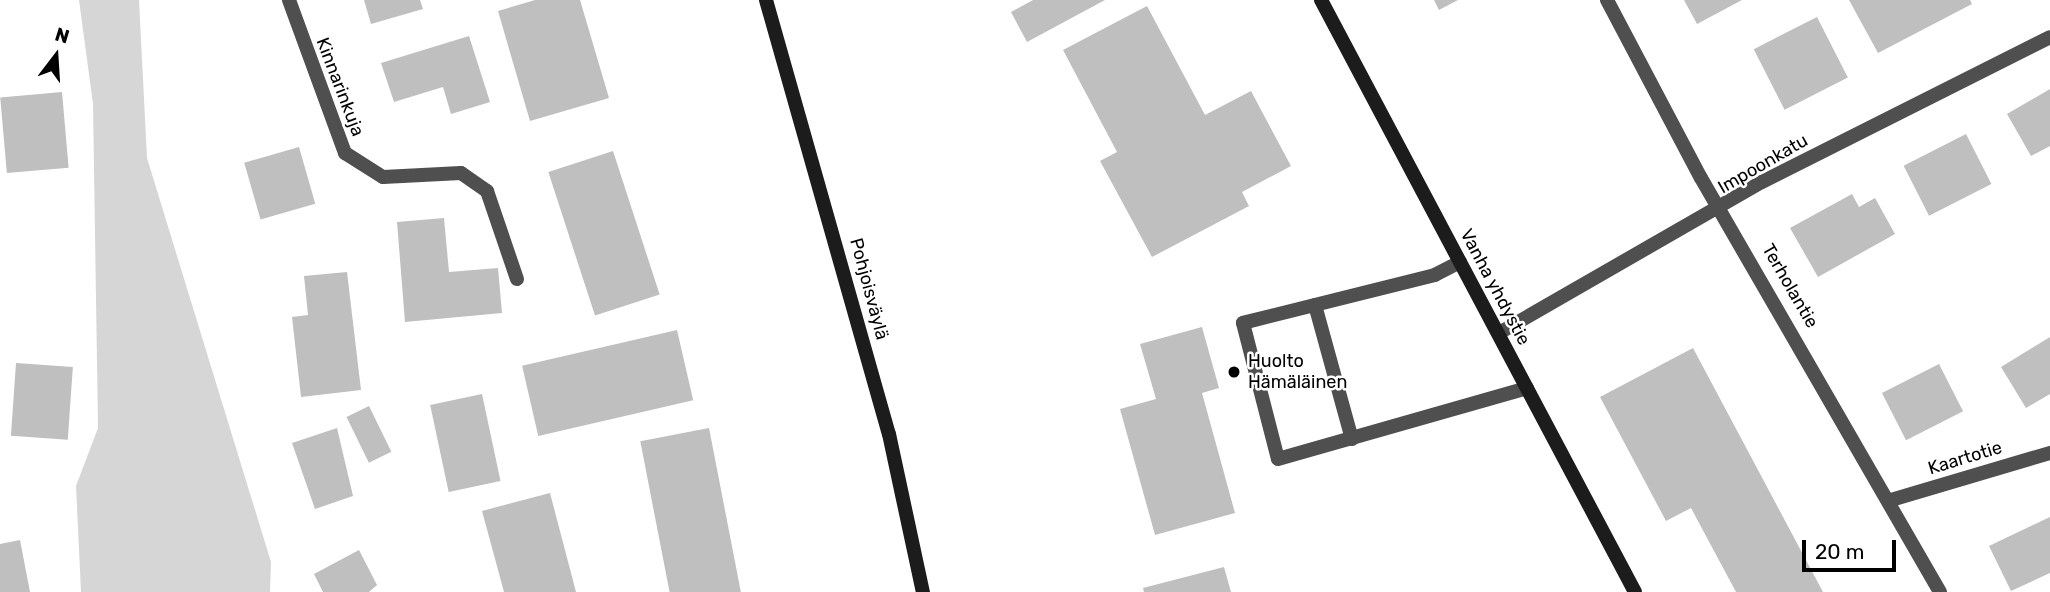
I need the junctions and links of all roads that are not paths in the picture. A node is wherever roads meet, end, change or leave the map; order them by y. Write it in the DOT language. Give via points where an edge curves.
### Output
graph roads {
  1 [pos="289,0"];
  2 [pos="766,0"];
  3 [pos="1321,0"];
  4 [pos="1607,0"];
  5 [pos="2050,37"];
  6 [pos="1724,208"];
  7 [pos="1460,262"];
  8 [pos="517,279"];
  9 [pos="1315,305"];
  10 [pos="1499,332"];
  11 [pos="1527,388"];
  12 [pos="1352,439"];
  13 [pos="2050,453"];
  14 [pos="1891,500"];
  15 [pos="923,592"];
  16 [pos="1635,592"];
  17 [pos="1940,592"];
  1 -- 8 [label="street, Kinnarinkuja" via="345,153 383,177 461,173 487,191"];
  2 -- 15 [label="street, Pohjoisväylä" via="889,434"];
  3 -- 7 [label="street, Vanha yhdystie"];
  4 -- 6 [label="street, Terholantie" via="1701,178"];
  5 -- 6 [label="street, Impoonkatu" via="1762,182"];
  6 -- 10 [label="street, Impoonkatu"];
  6 -- 14 [label="street, Terholantie"];
  7 -- 9 [label="street" via="1435,275"];
  7 -- 10 [label="street, Vanha yhdystie"];
  9 -- 12 [label="street"];
  9 -- 12 [label="street" via="1243,323 1278,459"];
  10 -- 11 [label="street, Vanha yhdystie"];
  11 -- 12 [label="street"];
  11 -- 16 [label="street, Vanha yhdystie"];
  13 -- 14 [label="street, Kaartotie"];
  14 -- 17 [label="street, Terholantie"];
}
